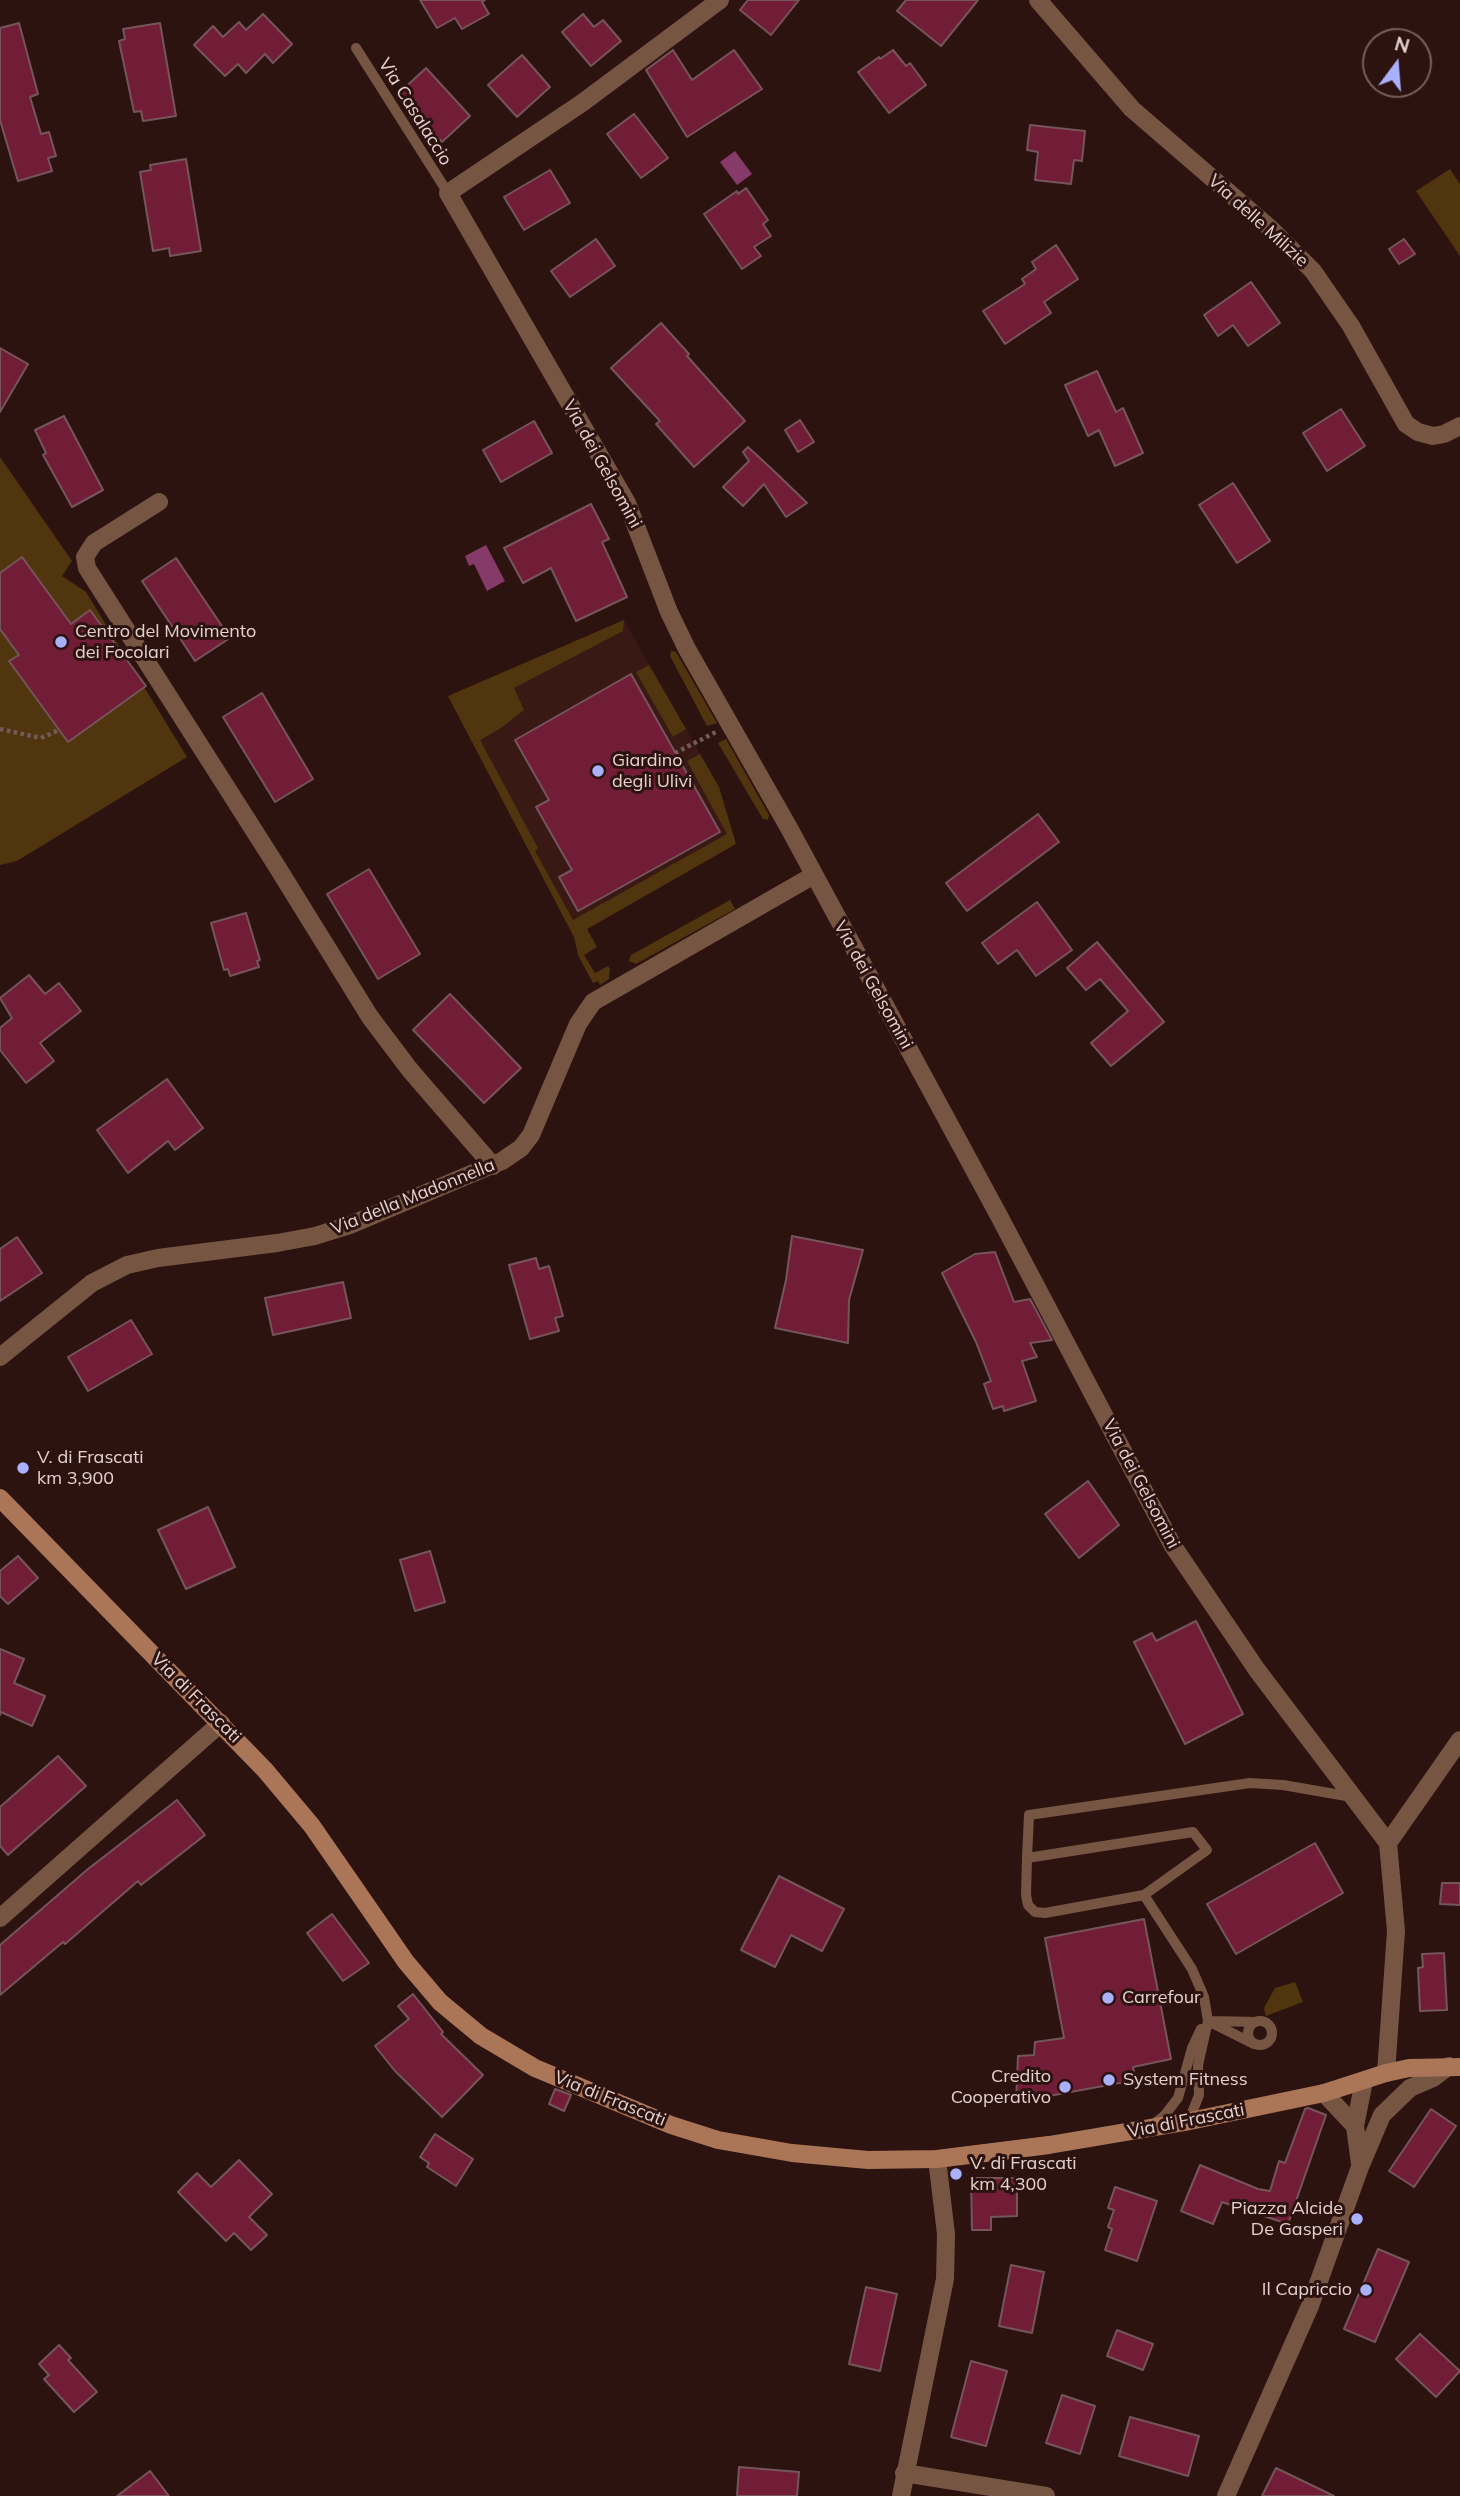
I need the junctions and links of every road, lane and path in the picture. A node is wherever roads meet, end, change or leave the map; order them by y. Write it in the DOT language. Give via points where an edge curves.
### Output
graph roads {
  1 [pos="720,0"];
  2 [pos="1038,0"];
  3 [pos="356,48"];
  4 [pos="448,193"];
  5 [pos="1460,426"];
  6 [pos="159,502"];
  7 [pos="0,729"];
  8 [pos="59,730"];
  9 [pos="709,736"];
  10 [pos="675,753"];
  11 [pos="814,875"];
  12 [pos="493,1166"];
  13 [pos="0,1357"];
  14 [pos="0,1498"];
  15 [pos="221,1723"];
  16 [pos="1460,1740"];
  17 [pos="1353,1797"];
  18 [pos="1388,1843"];
  19 [pos="1027,1858"];
  20 [pos="1144,1895"];
  21 [pos="0,1918"];
  22 [pos="1203,1997"];
  23 [pos="1160,2004"];
  24 [pos="1208,2021"];
  25 [pos="1256,2022"];
  26 [pos="1254,2044"];
  27 [pos="1454,2066"];
  28 [pos="1409,2068"];
  29 [pos="1386,2073"];
  30 [pos="1364,2081"];
  31 [pos="1410,2088"];
  32 [pos="1324,2094"];
  33 [pos="1185,2122"];
  34 [pos="1355,2126"];
  35 [pos="1147,2129"];
  36 [pos="937,2159"];
  37 [pos="1360,2166"];
  38 [pos="904,2473"];
  39 [pos="901,2496"];
  40 [pos="1046,2496"];
  41 [pos="1226,2496"];
  1 -- 4 [label="street" via="582,103"];
  2 -- 5 [label="street, Via delle Milizie" via="1132,109 1306,263 1346,319 1406,424 1433,436"];
  3 -- 4 [label="lane, Via Casalaccio"];
  4 -- 11 [label="street, Via dei Gelsomini" via="626,503 687,649"];
  6 -- 12 [label="street" via="94,543 85,557 87,568 370,1017"];
  7 -- 8 [label="path" via="41,738"];
  9 -- 10 [label="path"];
  11 -- 12 [label="street, Via della Madonnella" via="593,1002 578,1024 539,1119 522,1148"];
  11 -- 17 [label="street, Via dei Gelsomini" via="1173,1546 1257,1670"];
  12 -- 13 [label="street, Via della Madonnella" via="315,1236 127,1265 92,1283"];
  14 -- 15 [label="main road, Via di Frascati"];
  15 -- 21 [label="street"];
  15 -- 36 [label="main road, Via di Frascati" via="312,1826 425,1986 455,2016 493,2043 560,2079 718,2140 830,2158"];
  16 -- 18 [label="street"];
  17 -- 18 [label="street, Via dei Gelsomini"];
  17 -- 19 [label="lane" via="1250,1783 1028,1815"];
  18 -- 29 [label="street" via="1396,1931"];
  19 -- 20 [label="lane" via="1027,1900 1035,1912"];
  19 -- 20 [label="lane" via="1193,1832 1207,1850"];
  20 -- 22 [label="lane" via="1192,1969"];
  22 -- 23 [label="path"];
  22 -- 24 [label="lane"];
  24 -- 25 [label="lane"];
  24 -- 26 [label="lane"];
  24 -- 33 [label="lane" via="1199,2053 1197,2105"];
  24 -- 35 [label="lane" via="1192,2048 1178,2098"];
  25 -- 26 [label="lane" via="1248,2030"];
  25 -- 26 [label="lane" via="1267,2024 1273,2034 1266,2045"];
  27 -- 28 [label="main road, Via di Frascati"];
  27 -- 31 [label="street"];
  28 -- 29 [label="main road, Via di Frascati"];
  28 -- 31 [label="street"];
  29 -- 30 [label="main road, Via di Frascati"];
  30 -- 32 [label="main road, Via di Frascati"];
  30 -- 34 [label="street"];
  31 -- 37 [label="street" via="1382,2115"];
  32 -- 33 [label="main road, Via di Frascati"];
  32 -- 34 [label="street"];
  33 -- 35 [label="main road, Via di Frascati"];
  34 -- 37 [label="street"];
  35 -- 36 [label="main road, Via di Frascati"];
  36 -- 38 [label="street" via="946,2234 945,2279"];
  37 -- 41 [label="street" via="1297,2337"];
  38 -- 39 [label="street"];
  38 -- 40 [label="street"];
}
